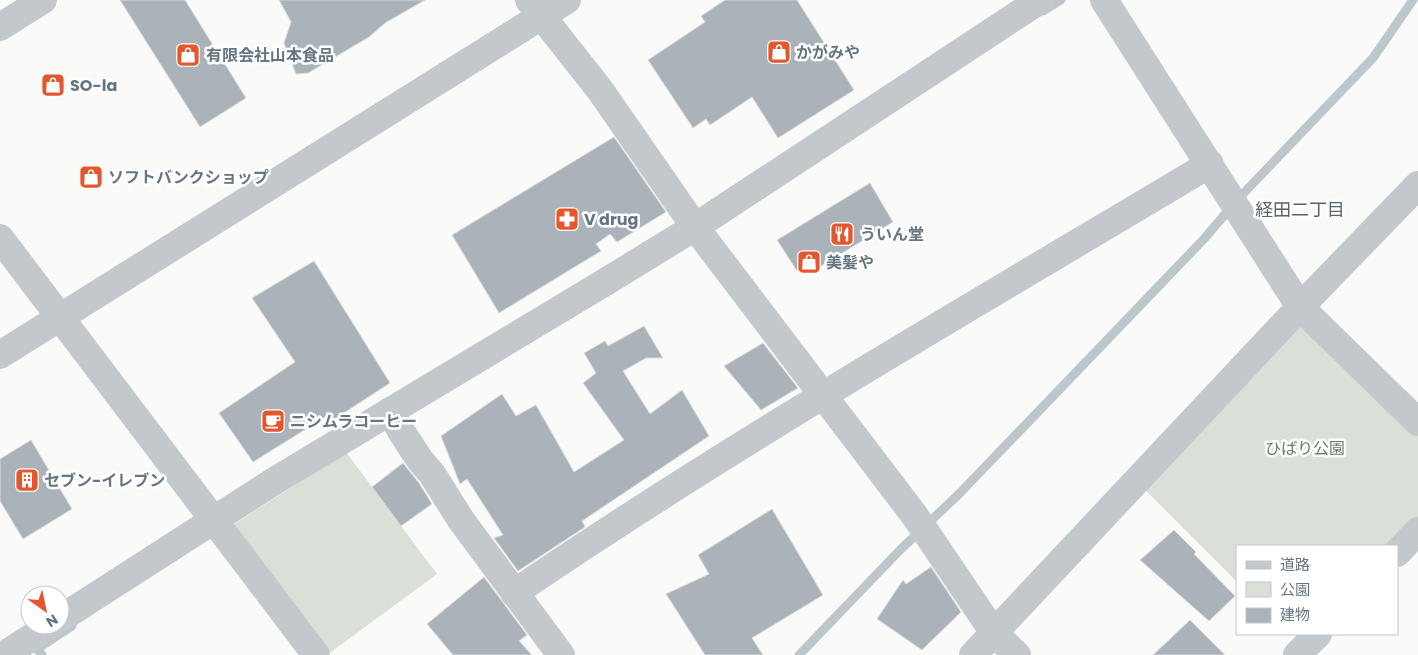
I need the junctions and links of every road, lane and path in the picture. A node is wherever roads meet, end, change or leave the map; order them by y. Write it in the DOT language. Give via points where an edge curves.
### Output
graph roads {
  1 [pos="43,0"];
  2 [pos="566,0"];
  3 [pos="1040,0"];
  4 [pos="1104,0"];
  5 [pos="535,8"];
  6 [pos="0,27"];
  7 [pos="1210,164"];
  8 [pos="1418,185"];
  9 [pos="695,227"];
  10 [pos="0,238"];
  11 [pos="1300,307"];
  12 [pos="59,318"];
  13 [pos="0,355"];
  14 [pos="824,396"];
  15 [pos="390,411"];
  16 [pos="1418,422"];
  17 [pos="214,519"];
  18 [pos="1418,531"];
  19 [pos="1398,552"];
  20 [pos="514,593"];
  21 [pos="70,613"];
  22 [pos="994,633"];
  23 [pos="37,635"];
  24 [pos="1317,635"];
  25 [pos="16,652"];
  26 [pos="316,655"];
  27 [pos="561,655"];
  28 [pos="973,655"];
  29 [pos="1017,655"];
  30 [pos="1297,655"];
  1 -- 6 [label="street"];
  2 -- 5 [label="street"];
  3 -- 9 [label="street"];
  4 -- 7 [label="street"];
  5 -- 9 [label="street" via="600,90"];
  5 -- 12 [label="street"];
  7 -- 11 [label="street"];
  7 -- 14 [label="street"];
  8 -- 11 [label="street"];
  9 -- 14 [label="street"];
  9 -- 15 [label="street"];
  10 -- 12 [label="street"];
  11 -- 16 [label="street"];
  11 -- 22 [label="street"];
  12 -- 13 [label="street"];
  12 -- 17 [label="street"];
  14 -- 20 [label="street" via="674,488"];
  14 -- 22 [label="street" via="915,516"];
  15 -- 17 [label="street"];
  15 -- 20 [label="street" via="460,520"];
  17 -- 21 [label="street"];
  17 -- 26 [label="street"];
  18 -- 19 [label="street"];
  20 -- 27 [label="street"];
  22 -- 28 [label="street"];
  22 -- 29 [label="street"];
  23 -- 25 [label="street"];
  24 -- 30 [label="street"];
}
